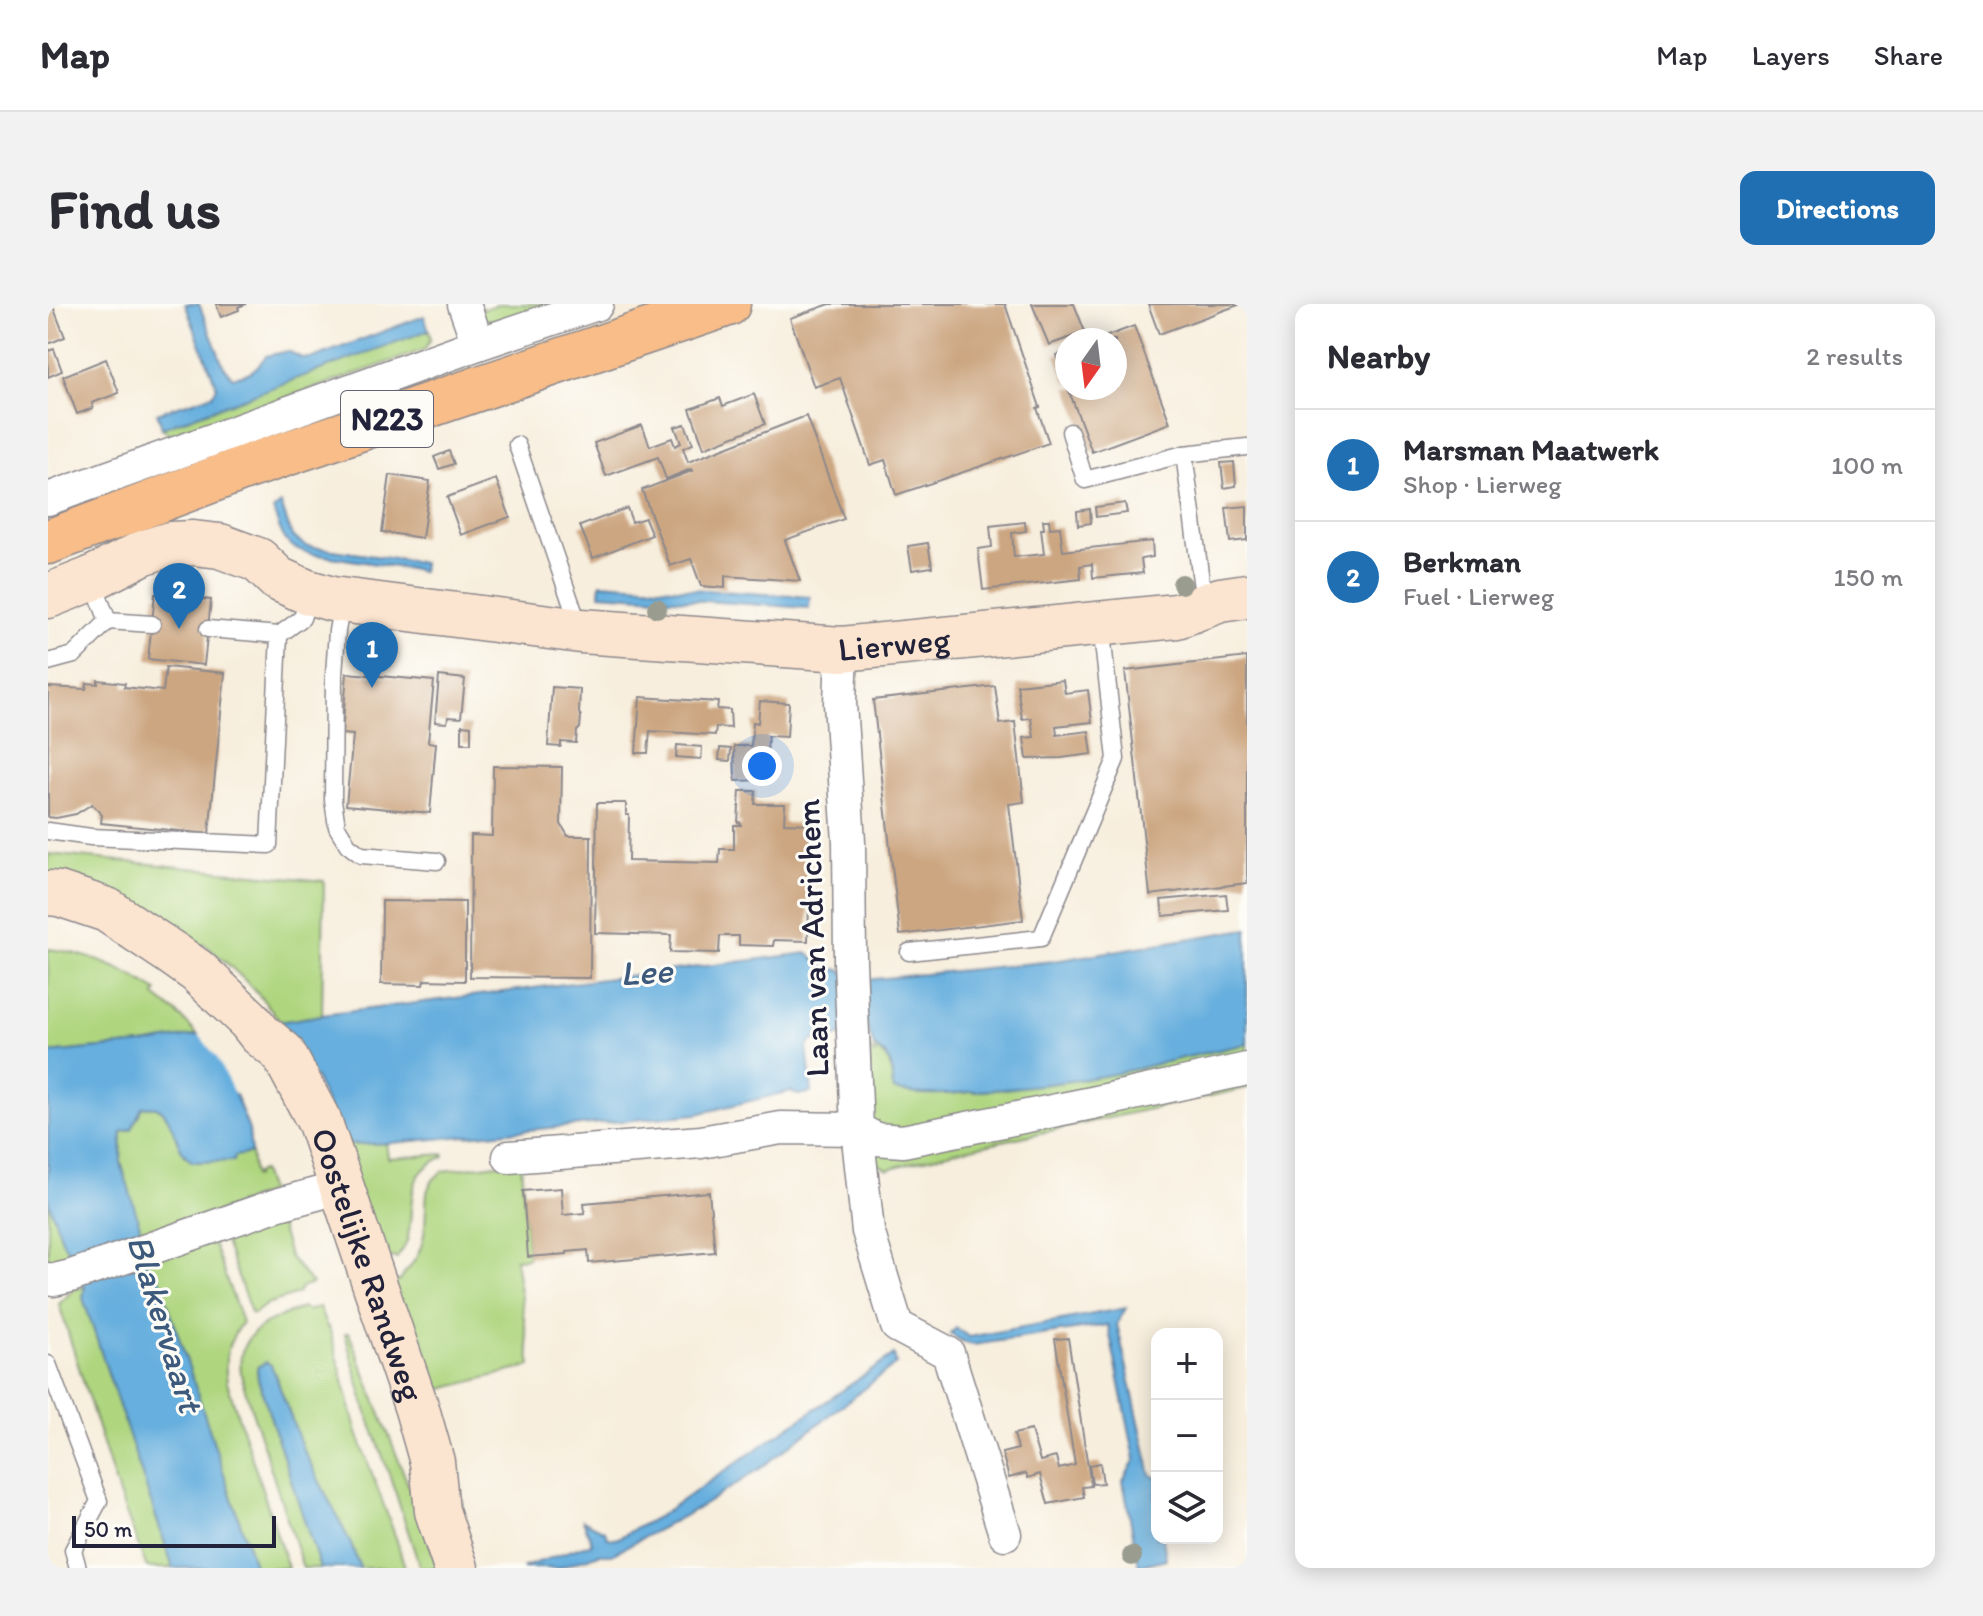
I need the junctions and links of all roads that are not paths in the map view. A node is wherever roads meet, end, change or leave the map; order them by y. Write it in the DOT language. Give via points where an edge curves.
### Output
graph roads {
  1 [pos="464,304"];
  2 [pos="597,304"];
  3 [pos="728,304"];
  4 [pos="478,344"];
  5 [pos="1070,432"];
  6 [pos="517,445"];
  7 [pos="1247,447"];
  8 [pos="1184,454"];
  9 [pos="48,499"];
  10 [pos="48,542"];
  11 [pos="91,579"];
  12 [pos="310,590"];
  13 [pos="48,596"];
  14 [pos="1247,596"];
  15 [pos="1204,606"];
  16 [pos="108,621"];
  17 [pos="152,624"];
  18 [pos="1101,624"];
  19 [pos="208,629"];
  20 [pos="581,631"];
  21 [pos="279,635"];
  22 [pos="842,649"];
  23 [pos="48,662"];
  24 [pos="48,831"];
  25 [pos="437,861"];
  26 [pos="48,893"];
  27 [pos="48,921"];
  28 [pos="142,934"];
  29 [pos="909,952"];
  30 [pos="1247,1069"];
  31 [pos="857,1129"];
  32 [pos="509,1157"];
  33 [pos="328,1191"];
  34 [pos="60,1277"];
  35 [pos="48,1364"];
  36 [pos="1005,1534"];
  37 [pos="78,1568"];
  38 [pos="456,1568"];
  1 -- 4 [label="street"];
  2 -- 4 [label="street"];
  3 -- 10 [label="main road, N223" via="247,467"];
  4 -- 9 [label="street"];
  5 -- 8 [label="lane" via="1085,480"];
  6 -- 20 [label="lane"];
  7 -- 8 [label="lane"];
  8 -- 15 [label="lane"];
  11 -- 12 [label="street, Lierweg" via="142,553 193,543 258,560"];
  11 -- 13 [label="street, Lierweg"];
  11 -- 16 [label="lane"];
  12 -- 20 [label="street, Lierweg"];
  12 -- 21 [label="lane" via="302,618"];
  12 -- 25 [label="lane" via="337,631 337,827 361,855"];
  14 -- 15 [label="street, Lierweg"];
  15 -- 18 [label="street, Lierweg" via="1177,616"];
  16 -- 17 [label="lane"];
  16 -- 23 [label="lane" via="74,655"];
  18 -- 22 [label="street, Lierweg"];
  18 -- 29 [label="lane" via="1116,759 1041,938"];
  19 -- 21 [label="lane"];
  20 -- 22 [label="street, Lierweg"];
  21 -- 24 [label="lane" via="269,845"];
  22 -- 31 [label="street, Laan van Adrichem"];
  26 -- 28 [label="street, Oostelijke Randweg" via="107,910"];
  27 -- 28 [label="street, Oostelijke Randweg"];
  28 -- 33 [label="street, Oostelijke Randweg" via="197,971 283,1053 286,1085 320,1123"];
  30 -- 31 [label="street, Laan van Adrichem" via="903,1141 876,1139"];
  31 -- 32 [label="street, Laan van Adrichem" via="781,1128 701,1142"];
  31 -- 36 [label="street, Laan van Adrichem" via="868,1231 897,1326 948,1353"];
  33 -- 34 [label="street"];
  33 -- 38 [label="street, Oostelijke Randweg" via="357,1282 417,1409 432,1462 437,1511"];
  35 -- 37 [label="lane" via="99,1501 73,1550"];
}
